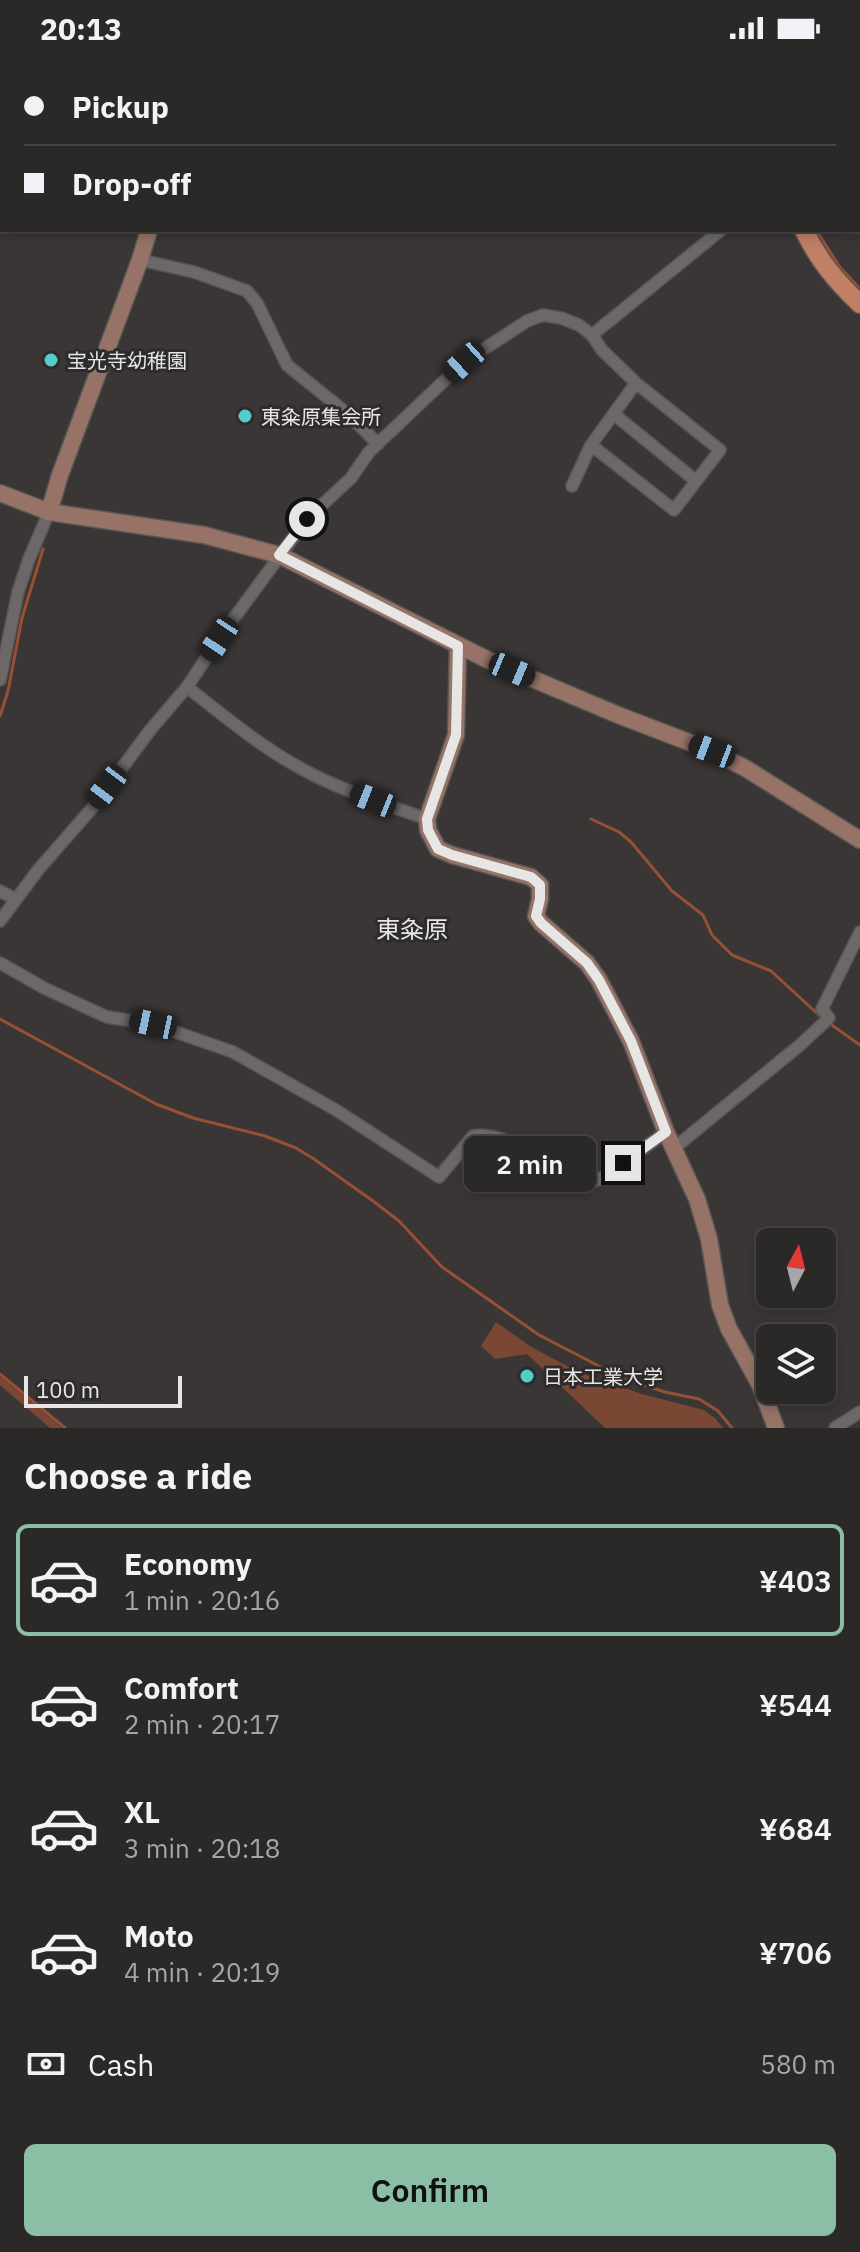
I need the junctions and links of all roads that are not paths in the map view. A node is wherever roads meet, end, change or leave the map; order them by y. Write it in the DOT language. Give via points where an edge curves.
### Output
graph roads {
  1 [pos="719,232"];
  2 [pos="805,232"];
  3 [pos="142,237"];
  4 [pos="140,260"];
  5 [pos="860,304"];
  6 [pos="592,335"];
  7 [pos="636,383"];
  8 [pos="615,415"];
  9 [pos="378,444"];
  10 [pos="591,445"];
  11 [pos="696,481"];
  12 [pos="572,486"];
  13 [pos="0,493"];
  14 [pos="49,512"];
  15 [pos="279,555"];
  16 [pos="458,646"];
  17 [pos="0,680"];
  18 [pos="187,687"];
  19 [pos="427,819"];
  20 [pos="860,840"];
  21 [pos="0,891"];
  22 [pos="15,899"];
  23 [pos="0,921"];
  24 [pos="860,932"];
  25 [pos="0,963"];
  26 [pos="666,1132"];
  27 [pos="673,1149"];
  28 [pos="860,1412"];
  29 [pos="776,1428"];
  30 [pos="835,1428"];
  1 -- 6 [label="street"];
  2 -- 5 [label="main road" via="835,279"];
  3 -- 4 [label="street"];
  4 -- 9 [label="street" via="247,291 287,365"];
  4 -- 14 [label="street"];
  6 -- 7 [label="street"];
  6 -- 9 [label="street" via="561,318 543,315 527,321 464,362"];
  7 -- 8 [label="street"];
  7 -- 11 [label="street" via="720,450"];
  8 -- 10 [label="street"];
  8 -- 11 [label="street"];
  9 -- 15 [label="street"];
  10 -- 11 [label="street" via="674,510"];
  10 -- 12 [label="street"];
  13 -- 14 [label="street"];
  14 -- 15 [label="street" via="204,535"];
  14 -- 17 [label="street" via="18,592"];
  15 -- 16 [label="street"];
  15 -- 18 [label="street"];
  16 -- 19 [label="street" via="456,735"];
  16 -- 20 [label="street" via="712,751"];
  18 -- 19 [label="street" via="302,769"];
  18 -- 22 [label="street"];
  19 -- 26 [label="street" via="438,849 517,872 540,885 536,916 599,980 631,1041"];
  21 -- 22 [label="street"];
  22 -- 23 [label="street"];
  24 -- 27 [label="street" via="822,1009 829,1018"];
  25 -- 26 [label="street" via="107,1017 153,1024 233,1052 439,1177 473,1136 515,1145 590,1181"];
  26 -- 27 [label="street"];
  27 -- 29 [label="street" via="697,1199 720,1305"];
  28 -- 30 [label="street"];
}
